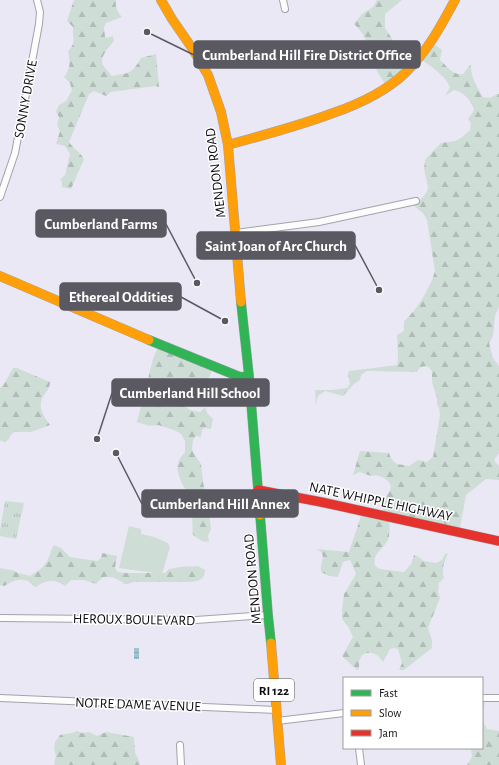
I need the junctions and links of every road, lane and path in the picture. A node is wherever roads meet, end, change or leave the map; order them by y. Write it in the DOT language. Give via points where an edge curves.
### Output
graph roads {
  1 [pos="38,0"];
  2 [pos="161,0"];
  3 [pos="283,0"];
  4 [pos="455,0"];
  5 [pos="285,9"];
  6 [pos="228,145"];
  7 [pos="0,197"];
  8 [pos="416,201"];
  9 [pos="236,233"];
  10 [pos="0,276"];
  11 [pos="249,376"];
  12 [pos="258,490"];
  13 [pos="284,495"];
  14 [pos="260,515"];
  15 [pos="499,541"];
  16 [pos="268,615"];
  17 [pos="0,618"];
  18 [pos="0,698"];
  19 [pos="483,698"];
  20 [pos="499,698"];
  21 [pos="276,710"];
  22 [pos="343,713"];
  23 [pos="277,721"];
  24 [pos="180,745"];
  25 [pos="359,749"];
  26 [pos="181,765"];
  27 [pos="281,765"];
  28 [pos="361,765"];
  1 -- 7 [label="street, SONNY DRIVE" via="39,24 21,123 15,153"];
  2 -- 6 [label="main road, MENDON ROAD / RI 122" via="208,75 221,112"];
  3 -- 5 [label="street"];
  4 -- 6 [label="main road" via="427,49 405,73 377,94 309,122"];
  6 -- 9 [label="main road, MENDON ROAD / RI 122"];
  8 -- 9 [label="street" via="320,222"];
  9 -- 11 [label="main road, MENDON ROAD / RI 122"];
  10 -- 11 [label="main road" via="209,365 240,377"];
  11 -- 12 [label="main road, MENDON ROAD / RI 122"];
  12 -- 13 [label="main road, NATE WHIPPLE HIGHWAY"];
  12 -- 14 [label="main road, MENDON ROAD / RI 122"];
  13 -- 14 [label="main road" via="270,503"];
  13 -- 15 [label="main road, NATE WHIPPLE HIGHWAY"];
  14 -- 16 [label="main road, MENDON ROAD / RI 122"];
  16 -- 17 [label="street, HEROUX BOULEVARD" via="196,620"];
  16 -- 21 [label="main road, MENDON ROAD / RI 122"];
  18 -- 21 [label="street, NOTRE DAME AVENUE"];
  19 -- 20 [label="street"];
  21 -- 23 [label="main road, MENDON ROAD / RI 122"];
  22 -- 23 [label="street"];
  23 -- 27 [label="main road, MENDON ROAD / RI 122"];
  24 -- 26 [label="street"];
  25 -- 28 [label="street"];
}
